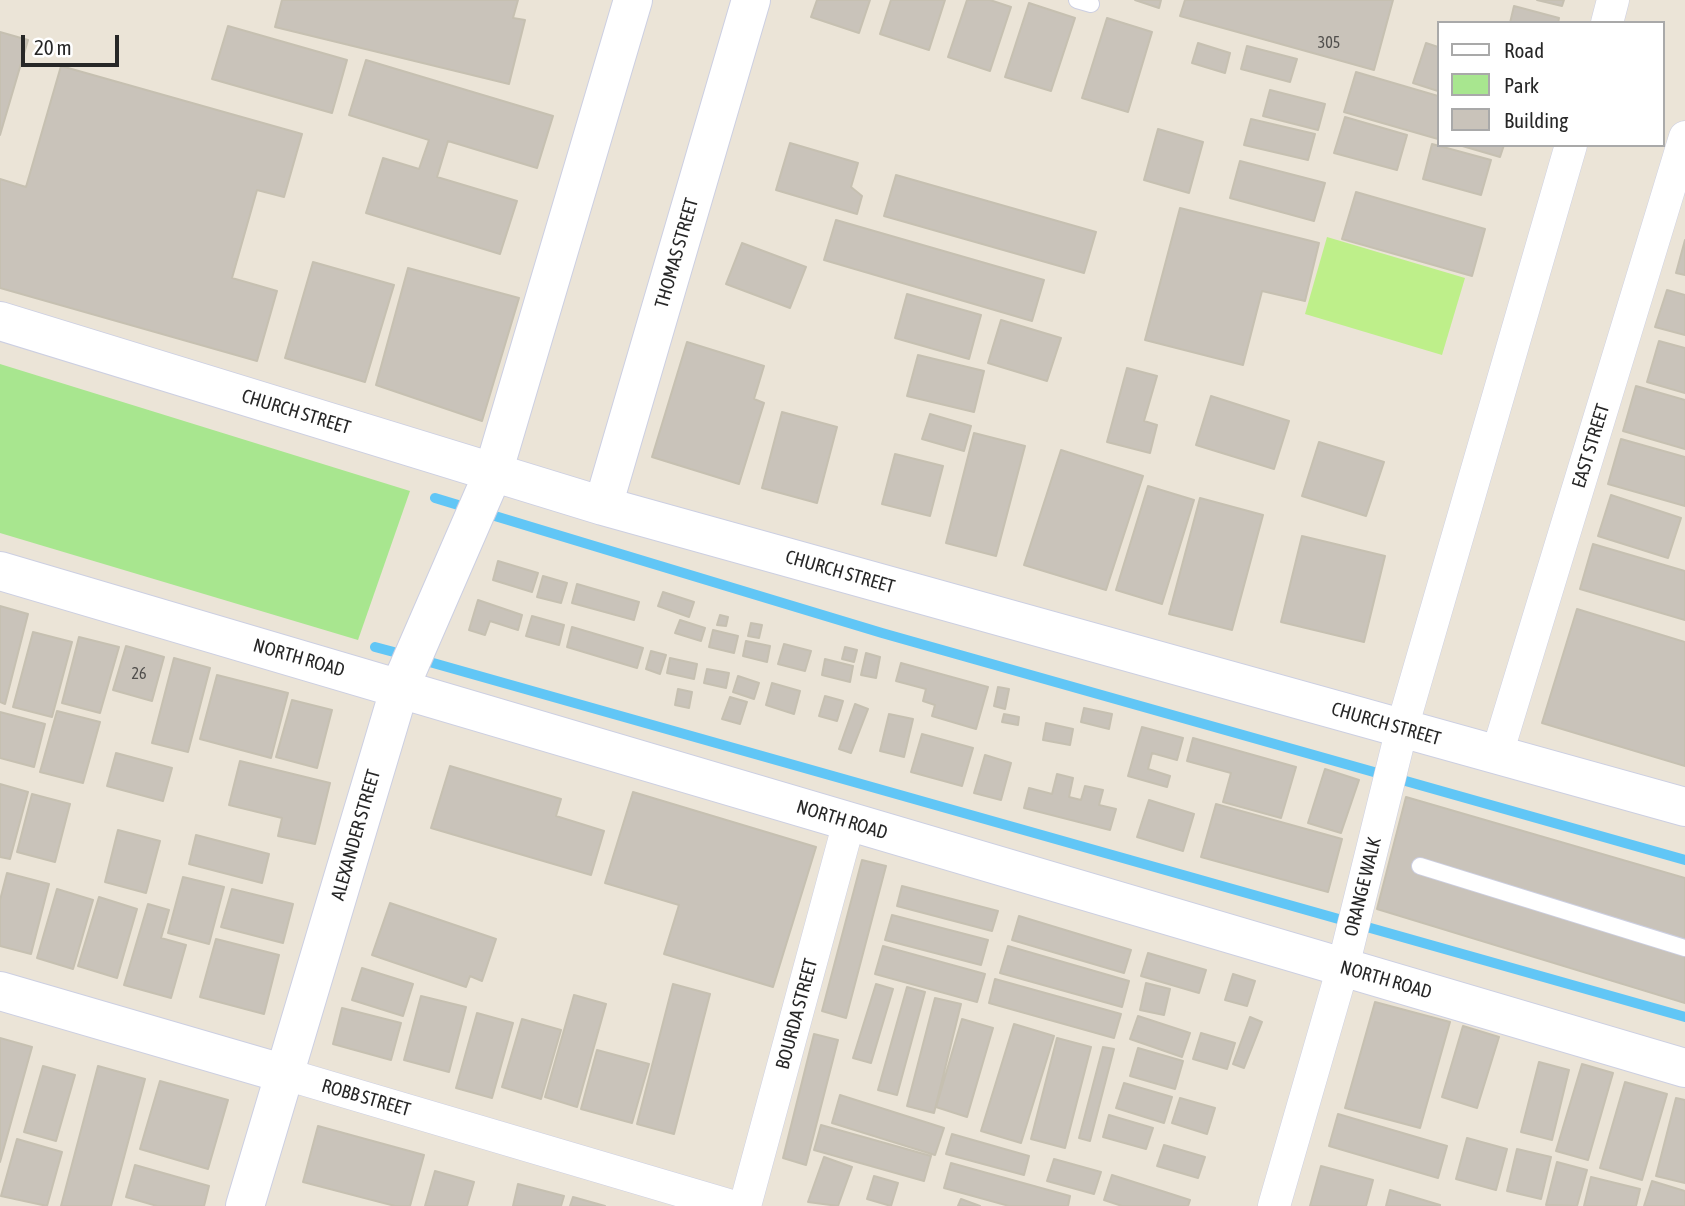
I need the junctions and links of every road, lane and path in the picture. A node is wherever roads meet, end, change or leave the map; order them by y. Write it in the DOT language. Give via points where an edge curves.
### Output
graph roads {
  1 [pos="633,0"];
  2 [pos="751,0"];
  3 [pos="1613,0"];
  4 [pos="1607,21"];
  5 [pos="1685,137"];
  6 [pos="1570,147"];
  7 [pos="0,321"];
  8 [pos="493,472"];
  9 [pos="603,506"];
  10 [pos="0,571"];
  11 [pos="400,687"];
  12 [pos="1402,728"];
  13 [pos="1497,754"];
  14 [pos="1685,807"];
  15 [pos="849,822"];
  16 [pos="1420,866"];
  17 [pos="1685,948"];
  18 [pos="1343,967"];
  19 [pos="0,991"];
  20 [pos="1685,1068"];
  21 [pos="285,1074"];
  22 [pos="245,1206"];
  23 [pos="732,1206"];
  24 [pos="745,1206"];
  25 [pos="1274,1206"];
  1 -- 8 [label="street"];
  2 -- 9 [label="street, THOMAS STREET"];
  3 -- 4 [label="street"];
  5 -- 13 [label="street, EAST STREET"];
  6 -- 12 [label="street"];
  7 -- 8 [label="street, CHURCH STREET"];
  8 -- 9 [label="street, CHURCH STREET"];
  8 -- 11 [label="street, ALEXANDER STREET"];
  9 -- 12 [label="street, CHURCH STREET"];
  10 -- 11 [label="street, NORTH ROAD"];
  11 -- 15 [label="street, NORTH ROAD"];
  11 -- 21 [label="street, ALEXANDER STREET"];
  12 -- 13 [label="street, CHURCH STREET"];
  12 -- 18 [label="street, ORANGE WALK"];
  13 -- 14 [label="street, CHURCH STREET"];
  15 -- 18 [label="street, NORTH ROAD"];
  15 -- 24 [label="street, BOURDA STREET"];
  16 -- 17 [label="lane"];
  18 -- 20 [label="street, NORTH ROAD"];
  18 -- 25 [label="street, ORANGE WALK"];
  19 -- 21 [label="street, ROBB STREET"];
  21 -- 22 [label="street, ALEXANDER STREET"];
  21 -- 23 [label="street, ROBB STREET"];
}
